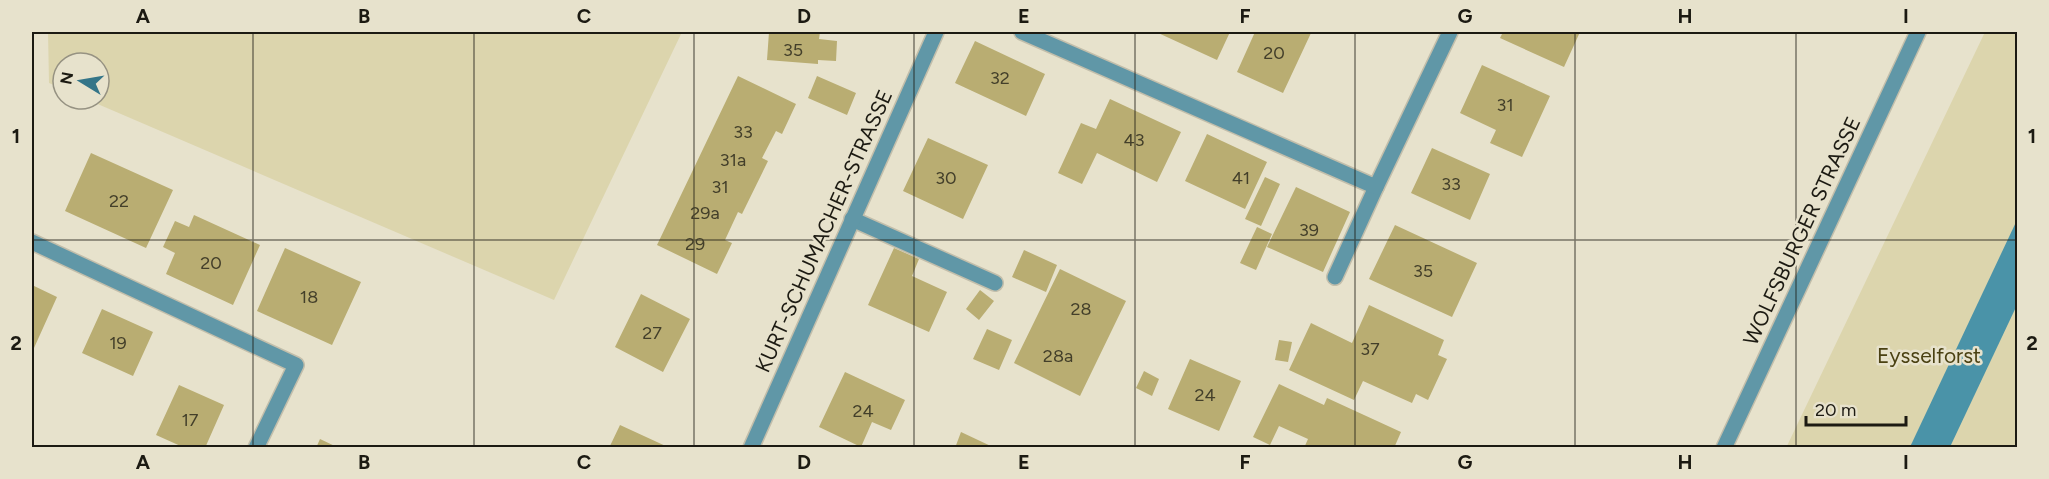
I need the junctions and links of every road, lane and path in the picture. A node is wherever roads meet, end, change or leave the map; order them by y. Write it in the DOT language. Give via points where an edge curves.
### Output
graph roads {
  1 [pos="936,32"];
  2 [pos="1022,32"];
  3 [pos="1450,32"];
  4 [pos="1918,32"];
  5 [pos="1376,187"];
  6 [pos="852,219"];
  7 [pos="32,242"];
  8 [pos="1335,277"];
  9 [pos="995,283"];
  10 [pos="256,447"];
  11 [pos="751,447"];
  12 [pos="1724,447"];
  1 -- 6 [label="street, KURT-SCHUMACHER-STRASSE"];
  2 -- 5 [label="street"];
  3 -- 5 [label="street"];
  4 -- 12 [label="street, WOLFSBURGER STRASSE"];
  5 -- 8 [label="street"];
  6 -- 9 [label="street"];
  6 -- 11 [label="street, KURT-SCHUMACHER-STRASSE"];
  7 -- 10 [label="street" via="296,365"];
}
